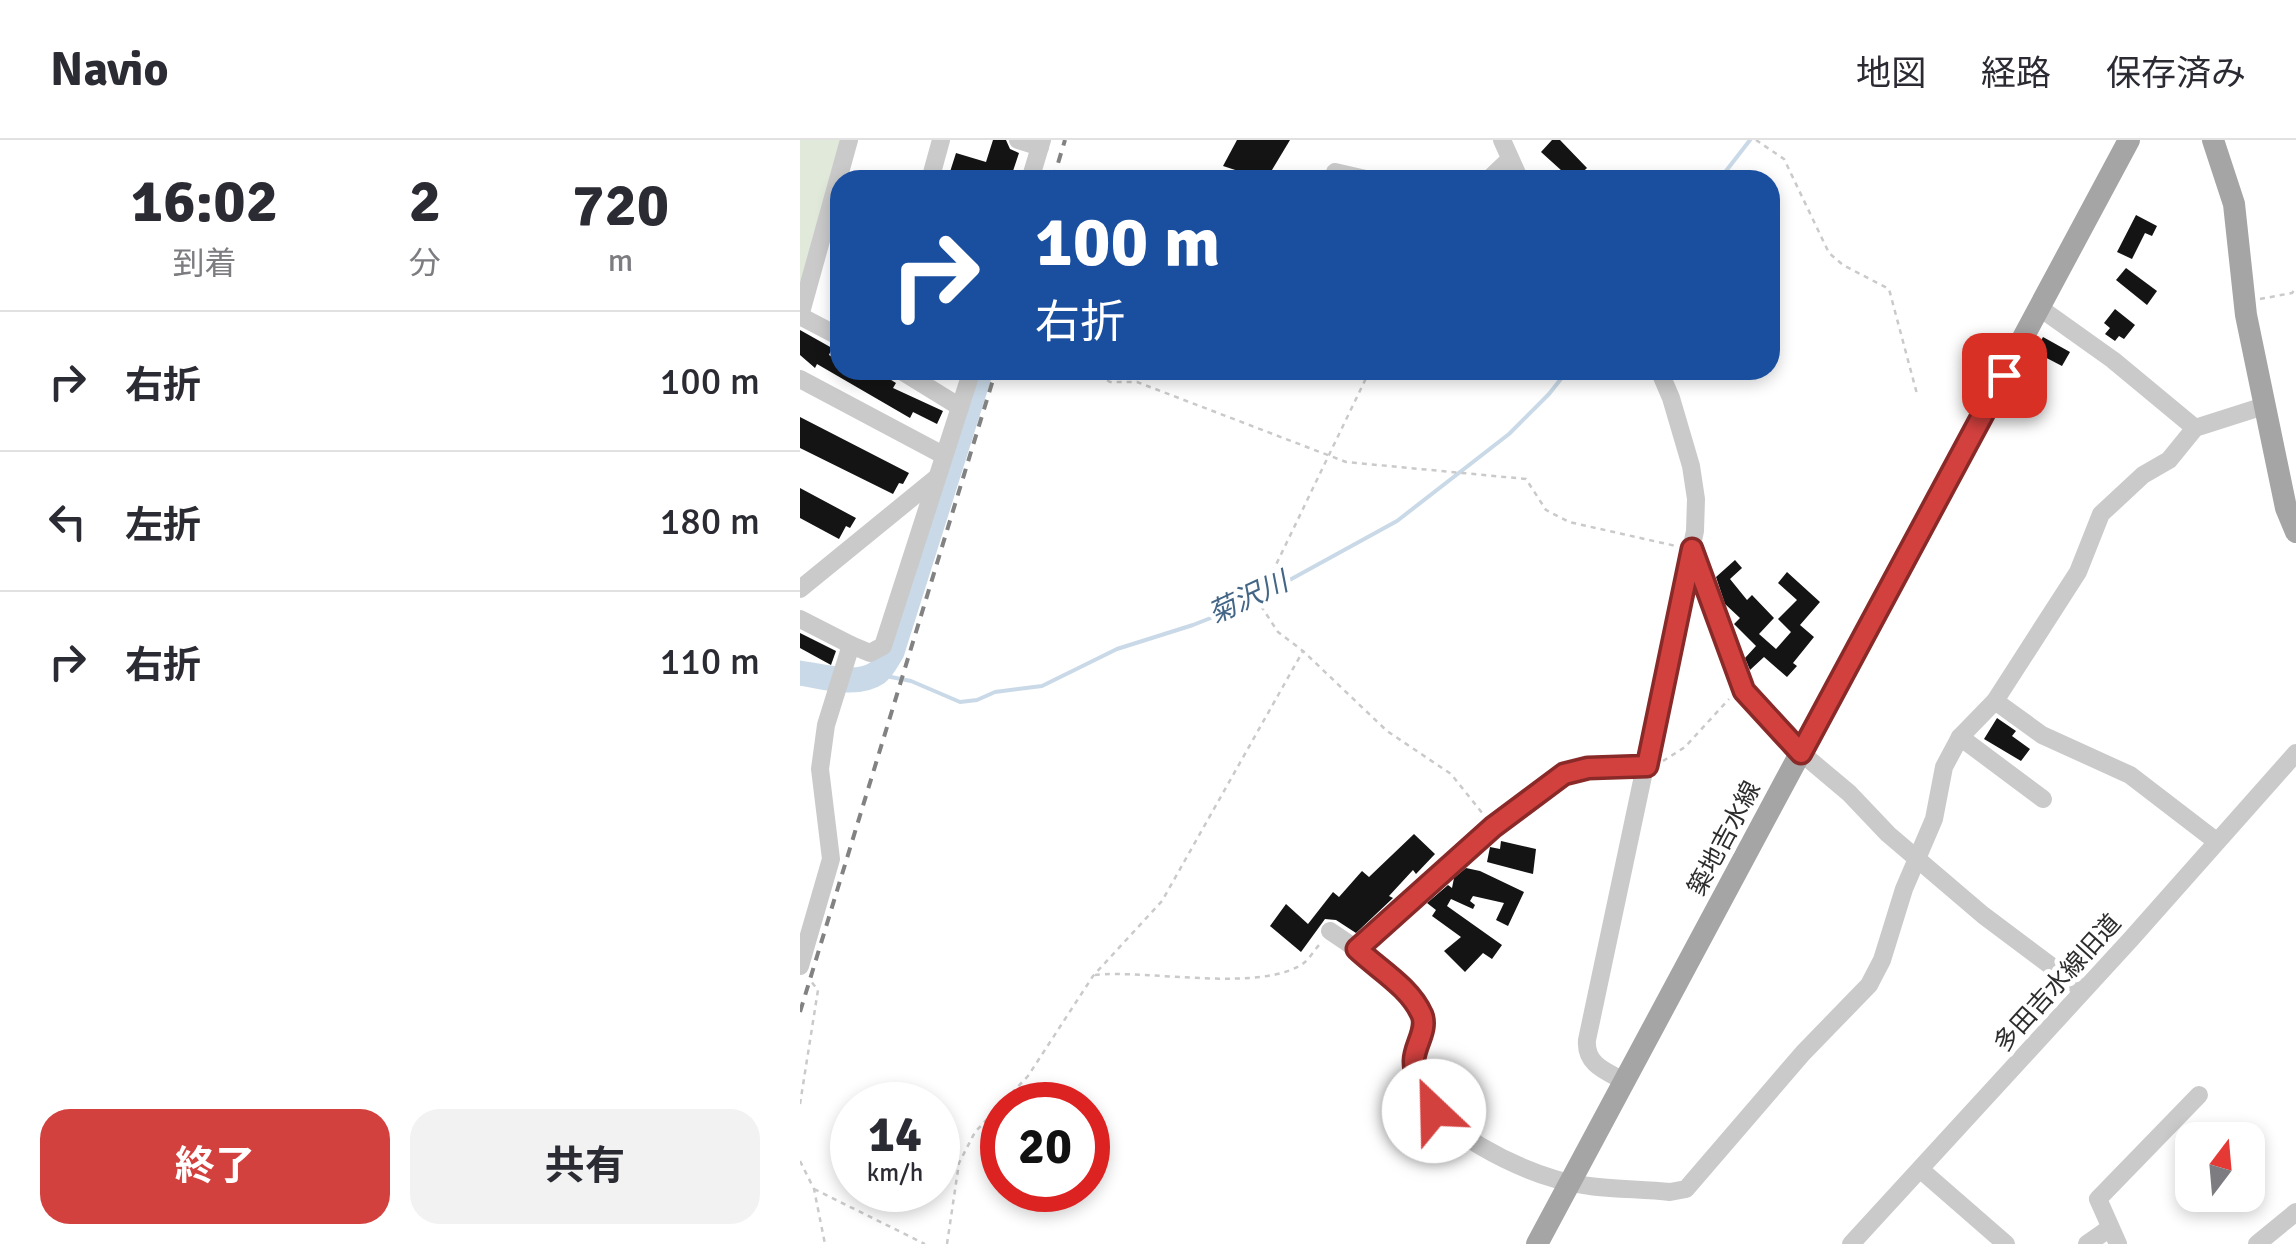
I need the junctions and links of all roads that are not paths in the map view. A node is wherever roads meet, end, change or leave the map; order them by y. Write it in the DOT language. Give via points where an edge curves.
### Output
graph roads {
  1 [pos="849,140"];
  2 [pos="941,140"];
  3 [pos="1018,140"];
  4 [pos="1502,140"];
  5 [pos="2129,140"];
  6 [pos="2213,140"];
  7 [pos="1041,143"];
  8 [pos="1509,160"];
  9 [pos="840,170"];
  10 [pos="933,170"];
  11 [pos="1033,170"];
  12 [pos="1498,170"];
  13 [pos="1514,170"];
  14 [pos="830,201"];
  15 [pos="804,284"];
  16 [pos="2040,308"];
  17 [pos="800,316"];
  18 [pos="800,316"];
  19 [pos="830,332"];
  20 [pos="800,379"];
  21 [pos="916,380"];
  22 [pos="969,380"];
  23 [pos="1664,380"];
  24 [pos="2264,406"];
  25 [pos="960,407"];
  26 [pos="2195,428"];
  27 [pos="943,454"];
  28 [pos="935,479"];
  29 [pos="2296,532"];
  30 [pos="1692,549"];
  31 [pos="800,588"];
  32 [pos="800,619"];
  33 [pos="851,645"];
  34 [pos="1995,701"];
  35 [pos="1960,737"];
  36 [pos="1801,753"];
  37 [pos="2296,753"];
  38 [pos="1647,766"];
  39 [pos="2043,798"];
  40 [pos="2216,841"];
  41 [pos="1918,859"];
  42 [pos="1330,931"];
  43 [pos="1357,949"];
  44 [pos="805,972"];
  45 [pos="2083,990"];
  46 [pos="1624,1081"];
  47 [pos="2199,1095"];
  48 [pos="1921,1170"];
  49 [pos="1570,1182"];
  50 [pos="2296,1212"];
  51 [pos="2114,1236"];
  52 [pos="1536,1244"];
  53 [pos="1851,1244"];
  54 [pos="2006,1244"];
  55 [pos="2088,1244"];
  56 [pos="2258,1244"];
  1 -- 9 [label="street"];
  2 -- 10 [label="street"];
  3 -- 7 [label="street"];
  4 -- 8 [label="street"];
  5 -- 16 [label="main road, 築地吉水線"];
  6 -- 24 [label="main road" via="2234,204"];
  7 -- 11 [label="street"];
  8 -- 12 [label="street"];
  8 -- 13 [label="street"];
  14 -- 15 [label="street"];
  15 -- 17 [label="street"];
  16 -- 26 [label="street"];
  16 -- 36 [label="main road, 築地吉水線"];
  18 -- 19 [label="street"];
  20 -- 27 [label="street"];
  21 -- 25 [label="street"];
  22 -- 25 [label="street"];
  23 -- 30 [label="street" via="1691,466"];
  24 -- 26 [label="street"];
  24 -- 29 [label="main road"];
  25 -- 27 [label="street"];
  26 -- 34 [label="street" via="2169,460 2101,514 2078,572"];
  27 -- 28 [label="street"];
  28 -- 31 [label="street"];
  28 -- 33 [label="street" via="883,646 870,653"];
  30 -- 36 [label="street" via="1744,691"];
  30 -- 38 [label="street"];
  32 -- 33 [label="street"];
  33 -- 44 [label="street" via="826,726 820,770 830,859"];
  34 -- 35 [label="street"];
  34 -- 40 [label="street" via="2042,735 2130,775"];
  35 -- 39 [label="street"];
  35 -- 41 [label="street" via="1944,767"];
  36 -- 41 [label="street"];
  36 -- 46 [label="main road, 築地吉水線"];
  37 -- 40 [label="street, 多田吉水線旧道"];
  38 -- 43 [label="street" via="1564,774 1493,827"];
  38 -- 46 [label="street" via="1586,1052 1598,1068"];
  40 -- 45 [label="street, 多田吉水線旧道"];
  41 -- 45 [label="street"];
  41 -- 49 [label="street" via="1869,985 1686,1188"];
  42 -- 43 [label="street"];
  43 -- 49 [label="street" via="1407,992 1422,1015 1415,1066 1423,1093 1447,1125 1529,1169"];
  45 -- 48 [label="street, 多田吉水線旧道"];
  46 -- 49 [label="main road, 築地吉水線"];
  47 -- 51 [label="street" via="2098,1199"];
  48 -- 53 [label="street, 多田吉水線旧道"];
  48 -- 54 [label="street"];
  49 -- 52 [label="main road, 築地吉水線"];
  50 -- 56 [label="street"];
  51 -- 55 [label="street"];
}
